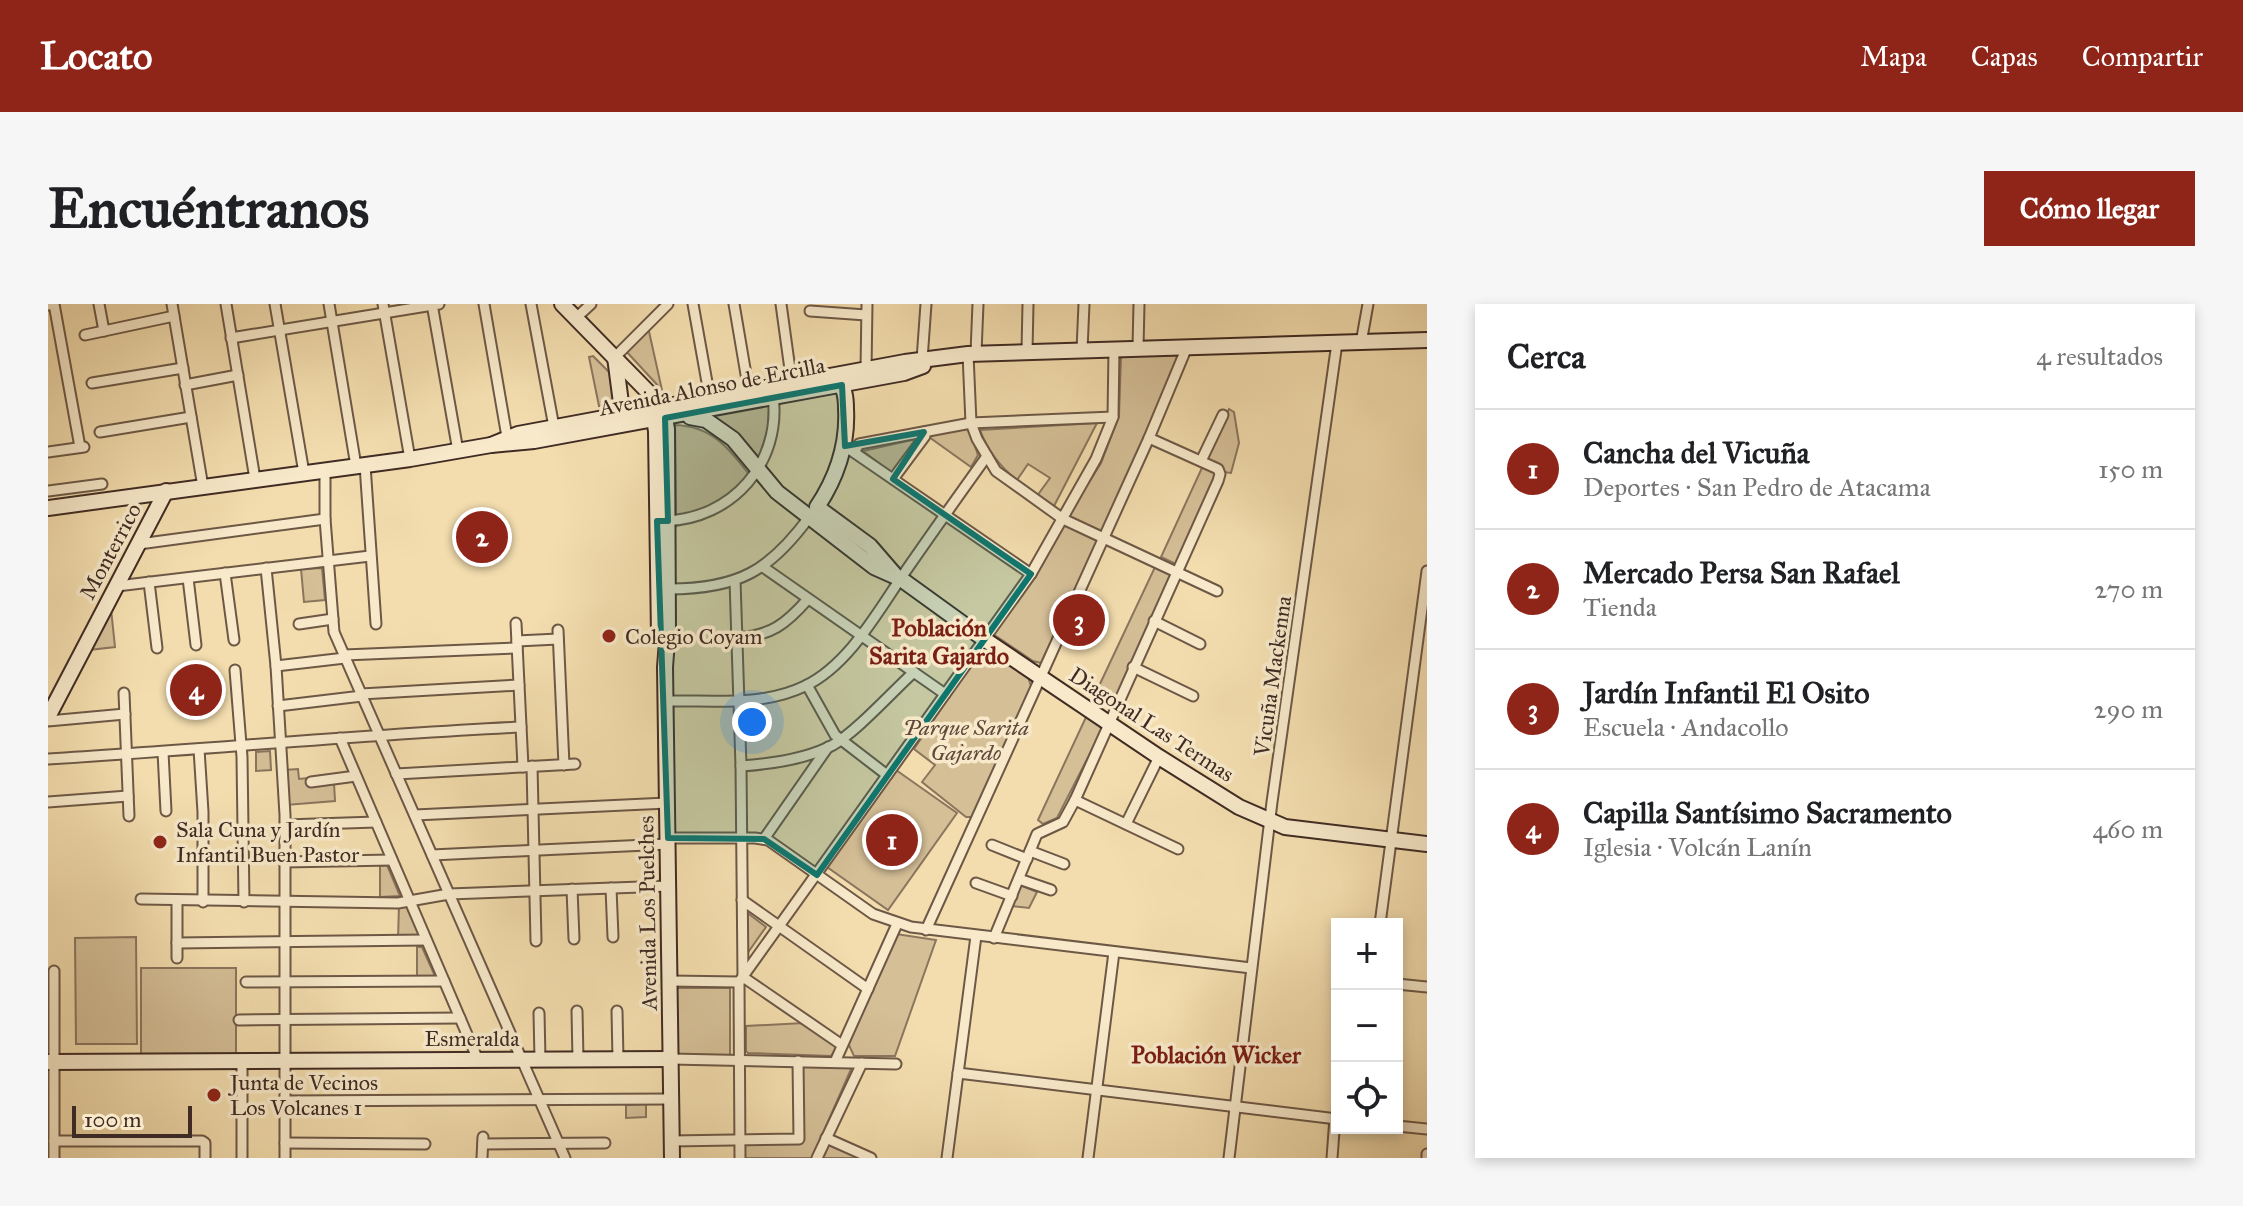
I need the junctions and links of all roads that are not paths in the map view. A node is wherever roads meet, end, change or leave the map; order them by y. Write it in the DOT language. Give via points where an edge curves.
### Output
graph roads {
  1 [pos="54,304"];
  2 [pos="99,304"];
  3 [pos="172,304"];
  4 [pos="226,304"];
  5 [pos="275,304"];
  6 [pos="329,304"];
  7 [pos="435,304"];
  8 [pos="484,304"];
  9 [pos="531,304"];
  10 [pos="562,304"];
  11 [pos="591,304"];
  12 [pos="668,304"];
  13 [pos="693,304"];
  14 [pos="734,304"];
  15 [pos="781,304"];
  16 [pos="926,304"];
  17 [pos="978,304"];
  18 [pos="1028,304"];
  19 [pos="1084,304"];
  20 [pos="1139,304"];
  21 [pos="1368,304"];
  22 [pos="48,305"];
  23 [pos="383,309"];
  24 [pos="866,309"];
  25 [pos="810,311"];
  26 [pos="174,316"];
  27 [pos="576,318"];
  28 [pos="332,322"];
  29 [pos="279,329"];
  30 [pos="104,331"];
  31 [pos="85,335"];
  32 [pos="231,338"];
  33 [pos="1427,340"];
  34 [pos="1337,343"];
  35 [pos="1361,343"];
  36 [pos="1187,347"];
  37 [pos="1138,348"];
  38 [pos="1114,349"];
  39 [pos="1082,350"];
  40 [pos="1027,351"];
  41 [pos="972,354"];
  42 [pos="615,357"];
  43 [pos="940,359"];
  44 [pos="922,360"];
  45 [pos="183,368"];
  46 [pos="866,370"];
  47 [pos="238,375"];
  48 [pos="835,381"];
  49 [pos="92,383"];
  50 [pos="792,384"];
  51 [pos="185,385"];
  52 [pos="749,392"];
  53 [pos="772,392"];
  54 [pos="710,399"];
  55 [pos="658,414"];
  56 [pos="681,415"];
  57 [pos="1223,415"];
  58 [pos="614,416"];
  59 [pos="191,417"];
  60 [pos="1113,417"];
  61 [pos="971,423"];
  62 [pos="554,427"];
  63 [pos="100,432"];
  64 [pos="924,432"];
  65 [pos="507,437"];
  66 [pos="1149,438"];
  67 [pos="491,445"];
  68 [pos="849,449"];
  69 [pos="458,451"];
  70 [pos="48,452"];
  71 [pos="987,456"];
  72 [pos="410,459"];
  73 [pos="1201,461"];
  74 [pos="360,466"];
  75 [pos="758,469"];
  76 [pos="325,470"];
  77 [pos="304,473"];
  78 [pos="255,479"];
  79 [pos="893,479"];
  80 [pos="102,484"];
  81 [pos="203,487"];
  82 [pos="48,491"];
  83 [pos="166,491"];
  84 [pos="48,508"];
  85 [pos="813,512"];
  86 [pos="945,515"];
  87 [pos="325,519"];
  88 [pos="1063,519"];
  89 [pos="663,521"];
  90 [pos="1103,539"];
  91 [pos="139,544"];
  92 [pos="370,556"];
  93 [pos="328,561"];
  94 [pos="763,567"];
  95 [pos="266,568"];
  96 [pos="1427,571"];
  97 [pos="225,573"];
  98 [pos="1176,573"];
  99 [pos="1031,574"];
  100 [pos="188,578"];
  101 [pos="898,578"];
  102 [pos="735,580"];
  103 [pos="149,582"];
  104 [pos="117,586"];
  105 [pos="669,589"];
  106 [pos="1217,591"];
  107 [pos="808,599"];
  108 [pos="333,619"];
  109 [pos="1154,621"];
  110 [pos="516,623"];
  111 [pos="299,624"];
  112 [pos="376,624"];
  113 [pos="860,635"];
  114 [pos="736,638"];
  115 [pos="984,639"];
  116 [pos="234,640"];
  117 [pos="1200,644"];
  118 [pos="196,645"];
  119 [pos="517,645"];
  120 [pos="157,648"];
  121 [pos="345,656"];
  122 [pos="276,666"];
  123 [pos="665,667"];
  124 [pos="1133,667"];
  125 [pos="235,670"];
  126 [pos="914,672"];
  127 [pos="1040,677"];
  128 [pos="519,685"];
  129 [pos="807,685"];
  130 [pos="124,693"];
  131 [pos="945,694"];
  132 [pos="361,695"];
  133 [pos="1193,696"];
  134 [pos="666,701"];
  135 [pos="738,701"];
  136 [pos="278,706"];
  137 [pos="125,714"];
  138 [pos="48,719"];
  139 [pos="1109,723"];
  140 [pos="521,727"];
  141 [pos="379,734"];
  142 [pos="340,738"];
  143 [pos="841,740"];
  144 [pos="280,744"];
  145 [pos="241,747"];
  146 [pos="828,747"];
  147 [pos="199,749"];
  148 [pos="163,752"];
  149 [pos="126,754"];
  150 [pos="1159,757"];
  151 [pos="48,759"];
  152 [pos="575,764"];
  153 [pos="564,765"];
  154 [pos="741,766"];
  155 [pos="527,767"];
  156 [pos="396,774"];
  157 [pos="887,775"];
  158 [pos="356,776"];
  159 [pos="311,782"];
  160 [pos="128,796"];
  161 [pos="1075,800"];
  162 [pos="48,802"];
  163 [pos="667,803"];
  164 [pos="533,809"];
  165 [pos="166,811"];
  166 [pos="415,815"];
  167 [pos="129,816"];
  168 [pos="1270,821"];
  169 [pos="376,822"];
  170 [pos="1126,824"];
  171 [pos="285,825"];
  172 [pos="741,838"];
  173 [pos="764,839"];
  174 [pos="1392,840"];
  175 [pos="668,841"];
  176 [pos="1427,844"];
  177 [pos="992,845"];
  178 [pos="1178,849"];
  179 [pos="534,850"];
  180 [pos="432,855"];
  181 [pos="1029,855"];
  182 [pos="392,860"];
  183 [pos="284,862"];
  184 [pos="1064,864"];
  185 [pos="817,875"];
  186 [pos="1019,879"];
  187 [pos="976,883"];
  188 [pos="669,886"];
  189 [pos="611,888"];
  190 [pos="572,889"];
  191 [pos="1051,890"];
  192 [pos="534,891"];
  193 [pos="449,894"];
  194 [pos="1012,896"];
  195 [pos="141,899"];
  196 [pos="409,900"];
  197 [pos="742,900"];
  198 [pos="177,901"];
  199 [pos="203,902"];
  200 [pos="244,902"];
  201 [pos="284,903"];
  202 [pos="1381,918"];
  203 [pos="897,924"];
  204 [pos="779,927"];
  205 [pos="926,930"];
  206 [pos="976,936"];
  207 [pos="613,937"];
  208 [pos="994,938"];
  209 [pos="574,939"];
  210 [pos="426,940"];
  211 [pos="536,941"];
  212 [pos="177,943"];
  213 [pos="284,943"];
  214 [pos="1114,952"];
  215 [pos="177,958"];
  216 [pos="1251,968"];
  217 [pos="54,971"];
  218 [pos="741,979"];
  219 [pos="444,981"];
  220 [pos="670,981"];
  221 [pos="246,982"];
  222 [pos="285,982"];
  223 [pos="1403,985"];
  224 [pos="1427,987"];
  225 [pos="868,989"];
  226 [pos="577,1011"];
  227 [pos="617,1011"];
  228 [pos="539,1013"];
  229 [pos="460,1018"];
  230 [pos="239,1020"];
  231 [pos="285,1021"];
  232 [pos="842,1045"];
  233 [pos="522,1059"];
  234 [pos="540,1059"];
  235 [pos="578,1059"];
  236 [pos="618,1059"];
  237 [pos="671,1059"];
  238 [pos="478,1060"];
  239 [pos="242,1061"];
  240 [pos="285,1061"];
  241 [pos="739,1061"];
  242 [pos="798,1061"];
  243 [pos="51,1062"];
  244 [pos="835,1062"];
  245 [pos="862,1063"];
  246 [pos="896,1064"];
  247 [pos="958,1073"];
  248 [pos="1097,1090"];
  249 [pos="540,1099"];
  250 [pos="671,1099"];
  251 [pos="285,1101"];
  252 [pos="1236,1106"];
  253 [pos="1331,1117"];
  254 [pos="1403,1127"];
  255 [pos="1427,1129"];
  256 [pos="1334,1134"];
  257 [pos="826,1138"];
  258 [pos="740,1139"];
  259 [pos="54,1141"];
  260 [pos="672,1141"];
  261 [pos="285,1143"];
  262 [pos="558,1143"];
  263 [pos="605,1143"];
  264 [pos="425,1144"];
  265 [pos="54,1158"];
  266 [pos="205,1158"];
  267 [pos="242,1158"];
  268 [pos="285,1158"];
  269 [pos="482,1158"];
  270 [pos="565,1158"];
  271 [pos="672,1158"];
  272 [pos="740,1158"];
  273 [pos="817,1158"];
  274 [pos="871,1158"];
  275 [pos="947,1158"];
  276 [pos="1088,1158"];
  277 [pos="1229,1158"];
  278 [pos="1332,1158"];
  1 -- 22 [label="street"];
  1 -- 70 [label="street" via="82,447"];
  2 -- 30 [label="street"];
  3 -- 26 [label="street"];
  4 -- 32 [label="street"];
  5 -- 29 [label="street"];
  6 -- 28 [label="street"];
  7 -- 23 [label="street"];
  7 -- 69 [label="street"];
  8 -- 65 [label="street"];
  9 -- 62 [label="street"];
  10 -- 27 [label="main road"];
  11 -- 27 [label="street"];
  12 -- 42 [label="street"];
  13 -- 54 [label="street"];
  14 -- 52 [label="street"];
  15 -- 50 [label="street"];
  16 -- 44 [label="street"];
  17 -- 41 [label="street"];
  18 -- 40 [label="street"];
  19 -- 39 [label="street"];
  20 -- 37 [label="street"];
  21 -- 35 [label="street"];
  23 -- 28 [label="street"];
  23 -- 72 [label="street"];
  24 -- 25 [label="street"];
  24 -- 46 [label="street"];
  26 -- 30 [label="street"];
  26 -- 45 [label="street"];
  27 -- 42 [label="main road"];
  28 -- 29 [label="street"];
  28 -- 74 [label="street"];
  29 -- 32 [label="street"];
  29 -- 77 [label="street"];
  30 -- 31 [label="street"];
  32 -- 47 [label="street"];
  33 -- 35 [label="main road, Avenida Alonso de Ercilla"];
  34 -- 35 [label="main road, Avenida Alonso de Ercilla"];
  34 -- 36 [label="main road, Avenida Alonso de Ercilla"];
  34 -- 168 [label="street, Vicuña Mackenna"];
  36 -- 37 [label="main road, Avenida Alonso de Ercilla"];
  36 -- 66 [label="street"];
  37 -- 38 [label="main road, Avenida Alonso de Ercilla"];
  38 -- 39 [label="main road, Avenida Alonso de Ercilla"];
  38 -- 60 [label="street"];
  39 -- 40 [label="main road, Avenida Alonso de Ercilla"];
  40 -- 41 [label="main road, Avenida Alonso de Ercilla"];
  41 -- 43 [label="main road, Avenida Alonso de Ercilla"];
  41 -- 61 [label="street"];
  42 -- 55 [label="main road" via="644,387"];
  42 -- 58 [label="main road" via="621,403"];
  43 -- 44 [label="main road, Avenida Alonso de Ercilla"];
  43 -- 48 [label="main road, Avenida Alonso de Ercilla" via="904,373"];
  44 -- 46 [label="main road, Avenida Alonso de Ercilla"];
  45 -- 49 [label="street"];
  45 -- 51 [label="street"];
  46 -- 48 [label="main road, Avenida Alonso de Ercilla"];
  47 -- 51 [label="street"];
  47 -- 78 [label="street"];
  48 -- 50 [label="main road, Avenida Alonso de Ercilla"];
  48 -- 53 [label="main road, Avenida Alonso de Ercilla"];
  48 -- 68 [label="main road" via="846,413"];
  50 -- 53 [label="main road, Avenida Alonso de Ercilla"];
  51 -- 59 [label="street"];
  52 -- 53 [label="main road, Avenida Alonso de Ercilla"];
  52 -- 54 [label="main road, Avenida Alonso de Ercilla"];
  53 -- 56 [label="main road, Avenida Alonso de Ercilla"];
  53 -- 75 [label="street" via="772,434"];
  54 -- 55 [label="main road, Avenida Alonso de Ercilla"];
  55 -- 56 [label="main road, Avenida Alonso de Ercilla"];
  55 -- 58 [label="main road, Avenida Alonso de Ercilla"];
  55 -- 67 [label="main road, Avenida Alonso de Ercilla"];
  55 -- 89 [label="main road, Avenida Los Puelches"];
  56 -- 75 [label="main road, Diagonal Las Termas" via="719,428"];
  57 -- 73 [label="street"];
  58 -- 62 [label="main road, Avenida Alonso de Ercilla"];
  59 -- 63 [label="street"];
  59 -- 81 [label="street"];
  60 -- 61 [label="street"];
  60 -- 88 [label="street"];
  61 -- 64 [label="street"];
  61 -- 71 [label="street"];
  62 -- 65 [label="main road, Avenida Alonso de Ercilla"];
  64 -- 68 [label="street"];
  64 -- 79 [label="street"];
  65 -- 67 [label="main road, Avenida Alonso de Ercilla"];
  66 -- 73 [label="street"];
  66 -- 90 [label="street"];
  67 -- 69 [label="main road, Avenida Alonso de Ercilla"];
  68 -- 79 [label="street"];
  68 -- 85 [label="main road"];
  69 -- 72 [label="main road, Avenida Alonso de Ercilla"];
  71 -- 86 [label="street"];
  71 -- 88 [label="street" via="1008,482"];
  72 -- 74 [label="main road, Avenida Alonso de Ercilla"];
  73 -- 98 [label="street" via="1220,474"];
  74 -- 76 [label="main road, Avenida Alonso de Ercilla"];
  74 -- 92 [label="street"];
  75 -- 85 [label="main road, Diagonal Las Termas" via="777,492"];
  75 -- 89 [label="street" via="743,490 717,509"];
  76 -- 77 [label="main road, Avenida Alonso de Ercilla"];
  76 -- 87 [label="street"];
  77 -- 78 [label="main road, Avenida Alonso de Ercilla"];
  78 -- 81 [label="main road, Avenida Alonso de Ercilla"];
  79 -- 86 [label="street"];
  80 -- 82 [label="street"];
  81 -- 83 [label="main road, Avenida Alonso de Ercilla"];
  83 -- 84 [label="main road, Avenida Alonso de Ercilla"];
  83 -- 91 [label="main road, Monterrico"];
  85 -- 94 [label="street"];
  85 -- 101 [label="main road, Diagonal Las Termas" via="870,546"];
  86 -- 99 [label="street"];
  86 -- 101 [label="street"];
  87 -- 91 [label="street"];
  87 -- 93 [label="street"];
  88 -- 90 [label="street"];
  88 -- 99 [label="street"];
  89 -- 105 [label="main road, Avenida Los Puelches"];
  89 -- 123 [label="main road, Avenida Los Puelches" via="659,650"];
  90 -- 98 [label="street"];
  90 -- 127 [label="street"];
  91 -- 104 [label="main road, Monterrico"];
  92 -- 93 [label="street"];
  92 -- 112 [label="street"];
  93 -- 95 [label="street"];
  93 -- 108 [label="street"];
  94 -- 102 [label="street"];
  94 -- 107 [label="street"];
  95 -- 97 [label="street"];
  95 -- 122 [label="street"];
  96 -- 174 [label="street"];
  97 -- 100 [label="street"];
  97 -- 116 [label="street"];
  98 -- 106 [label="street"];
  98 -- 109 [label="street"];
  99 -- 115 [label="street"];
  100 -- 103 [label="street"];
  100 -- 118 [label="street"];
  101 -- 113 [label="street"];
  101 -- 115 [label="main road, Diagonal Las Termas"];
  102 -- 105 [label="street"];
  102 -- 114 [label="street"];
  103 -- 104 [label="street"];
  103 -- 120 [label="street"];
  104 -- 138 [label="main road, Monterrico"];
  105 -- 123 [label="main road, Avenida Los Puelches"];
  107 -- 113 [label="street"];
  107 -- 114 [label="street" via="769,633"];
  108 -- 111 [label="street"];
  108 -- 121 [label="street"];
  109 -- 117 [label="street"];
  109 -- 124 [label="street"];
  110 -- 119 [label="street"];
  113 -- 126 [label="street"];
  113 -- 129 [label="street" via="840,660"];
  114 -- 135 [label="street"];
  115 -- 127 [label="main road, Diagonal Las Termas"];
  115 -- 131 [label="street"];
  119 -- 121 [label="street"];
  119 -- 128 [label="street"];
  119 -- 153 [label="street" via="558,634"];
  121 -- 122 [label="street"];
  121 -- 132 [label="street"];
  122 -- 136 [label="street"];
  123 -- 134 [label="main road, Avenida Los Puelches"];
  124 -- 133 [label="street"];
  124 -- 139 [label="street"];
  125 -- 145 [label="street"];
  126 -- 131 [label="street"];
  126 -- 143 [label="street"];
  127 -- 139 [label="main road, Diagonal Las Termas"];
  127 -- 205 [label="street"];
  128 -- 132 [label="street"];
  128 -- 140 [label="street"];
  129 -- 135 [label="street" via="775,697"];
  129 -- 143 [label="street"];
  130 -- 137 [label="street"];
  131 -- 157 [label="street"];
  132 -- 136 [label="street"];
  132 -- 141 [label="street"];
  134 -- 135 [label="street"];
  134 -- 163 [label="main road, Avenida Los Puelches"];
  135 -- 154 [label="street"];
  136 -- 144 [label="street"];
  137 -- 138 [label="street"];
  137 -- 149 [label="street"];
  139 -- 150 [label="main road, Diagonal Las Termas"];
  139 -- 161 [label="street"];
  140 -- 141 [label="street"];
  140 -- 155 [label="street"];
  141 -- 142 [label="street"];
  141 -- 156 [label="street"];
  142 -- 144 [label="street"];
  142 -- 158 [label="street"];
  143 -- 146 [label="street"];
  143 -- 157 [label="street"];
  144 -- 145 [label="street"];
  144 -- 171 [label="street"];
  145 -- 147 [label="street"];
  145 -- 200 [label="street"];
  146 -- 154 [label="street"];
  146 -- 173 [label="street"];
  147 -- 148 [label="street"];
  147 -- 199 [label="street"];
  148 -- 149 [label="street"];
  148 -- 165 [label="street"];
  149 -- 151 [label="street"];
  149 -- 160 [label="street"];
  150 -- 168 [label="main road, Diagonal Las Termas"];
  150 -- 170 [label="street"];
  152 -- 153 [label="street"];
  153 -- 155 [label="street"];
  154 -- 172 [label="street"];
  155 -- 156 [label="street"];
  155 -- 164 [label="street"];
  156 -- 166 [label="street"];
  157 -- 185 [label="street"];
  158 -- 159 [label="street"];
  158 -- 169 [label="street"];
  160 -- 162 [label="street"];
  160 -- 167 [label="street"];
  161 -- 170 [label="street"];
  161 -- 181 [label="street" via="1063,822 1037,834"];
  163 -- 164 [label="street"];
  163 -- 175 [label="main road, Avenida Los Puelches"];
  164 -- 166 [label="street"];
  164 -- 179 [label="street"];
  166 -- 180 [label="street"];
  168 -- 174 [label="main road, Diagonal Las Termas"];
  168 -- 216 [label="street, Vicuña Mackenna"];
  169 -- 171 [label="street"];
  169 -- 182 [label="street"];
  170 -- 178 [label="street"];
  171 -- 183 [label="street"];
  172 -- 173 [label="street"];
  172 -- 175 [label="street"];
  172 -- 197 [label="street"];
  173 -- 185 [label="street"];
  174 -- 176 [label="main road, Diagonal Las Termas"];
  174 -- 202 [label="street"];
  175 -- 179 [label="street"];
  175 -- 188 [label="main road, Avenida Los Puelches"];
  177 -- 181 [label="street"];
  179 -- 180 [label="street"];
  179 -- 192 [label="street"];
  180 -- 193 [label="street"];
  181 -- 184 [label="street"];
  181 -- 186 [label="street"];
  182 -- 183 [label="street"];
  182 -- 196 [label="street"];
  183 -- 201 [label="street"];
  185 -- 203 [label="street" via="873,914"];
  185 -- 204 [label="street"];
  186 -- 191 [label="street"];
  186 -- 194 [label="street"];
  187 -- 194 [label="street"];
  188 -- 189 [label="street"];
  188 -- 220 [label="main road, Avenida Los Puelches"];
  189 -- 190 [label="street"];
  189 -- 207 [label="street"];
  190 -- 192 [label="street"];
  190 -- 209 [label="street"];
  192 -- 193 [label="street"];
  192 -- 211 [label="street"];
  193 -- 196 [label="street"];
  193 -- 233 [label="street"];
  194 -- 208 [label="street"];
  195 -- 198 [label="street"];
  196 -- 201 [label="street"];
  196 -- 210 [label="street"];
  197 -- 204 [label="street"];
  197 -- 218 [label="street"];
  198 -- 199 [label="street"];
  198 -- 212 [label="street"];
  199 -- 200 [label="street"];
  200 -- 201 [label="street"];
  201 -- 213 [label="street"];
  203 -- 205 [label="street"];
  203 -- 225 [label="street"];
  204 -- 218 [label="street"];
  204 -- 225 [label="street"];
  205 -- 206 [label="street"];
  206 -- 208 [label="street"];
  206 -- 247 [label="street"];
  208 -- 214 [label="street"];
  210 -- 213 [label="street"];
  210 -- 219 [label="street"];
  212 -- 213 [label="street"];
  212 -- 215 [label="street"];
  213 -- 222 [label="street"];
  214 -- 216 [label="street"];
  214 -- 248 [label="street"];
  216 -- 252 [label="street, Vicuña Mackenna"];
  217 -- 243 [label="street"];
  218 -- 220 [label="street"];
  218 -- 232 [label="street"];
  218 -- 241 [label="street"];
  219 -- 222 [label="street"];
  219 -- 229 [label="street"];
  220 -- 237 [label="main road, Avenida Los Puelches"];
  221 -- 222 [label="street"];
  222 -- 231 [label="street"];
  223 -- 224 [label="street"];
  225 -- 232 [label="street"];
  226 -- 235 [label="street"];
  227 -- 236 [label="street"];
  228 -- 234 [label="street"];
  229 -- 231 [label="street"];
  229 -- 238 [label="street"];
  230 -- 231 [label="street"];
  231 -- 240 [label="street"];
  232 -- 244 [label="street"];
  233 -- 234 [label="main road, Esmeralda"];
  233 -- 238 [label="main road, Esmeralda"];
  233 -- 249 [label="street"];
  234 -- 235 [label="main road, Esmeralda"];
  235 -- 236 [label="main road, Esmeralda"];
  236 -- 237 [label="main road, Esmeralda"];
  237 -- 241 [label="street, Esmeralda"];
  237 -- 250 [label="main road, Avenida Los Puelches"];
  238 -- 240 [label="main road, Esmeralda"];
  239 -- 240 [label="main road, Esmeralda"];
  239 -- 243 [label="main road, Esmeralda"];
  239 -- 267 [label="street"];
  240 -- 251 [label="street"];
  241 -- 242 [label="street, Esmeralda"];
  241 -- 258 [label="street"];
  242 -- 244 [label="street, Esmeralda"];
  242 -- 258 [label="street" via="799,1139"];
  243 -- 259 [label="street"];
  244 -- 245 [label="street, Esmeralda"];
  245 -- 246 [label="street, Esmeralda"];
  245 -- 257 [label="street"];
  247 -- 248 [label="street"];
  247 -- 275 [label="street"];
  248 -- 252 [label="street"];
  248 -- 276 [label="street"];
  249 -- 250 [label="street"];
  249 -- 251 [label="street"];
  249 -- 262 [label="street"];
  250 -- 260 [label="main road, Avenida Los Puelches"];
  251 -- 261 [label="street"];
  252 -- 253 [label="street"];
  252 -- 277 [label="street, Vicuña Mackenna"];
  254 -- 255 [label="street"];
  256 -- 278 [label="street"];
  257 -- 273 [label="street"];
  257 -- 274 [label="street"];
  258 -- 260 [label="street"];
  258 -- 272 [label="street"];
  259 -- 265 [label="street"];
  259 -- 266 [label="street" via="205,1142"];
  260 -- 271 [label="main road, Avenida Los Puelches"];
  261 -- 264 [label="street"];
  261 -- 268 [label="street"];
  262 -- 263 [label="street"];
  262 -- 269 [label="street" via="483,1140"];
  262 -- 270 [label="street"];
}
